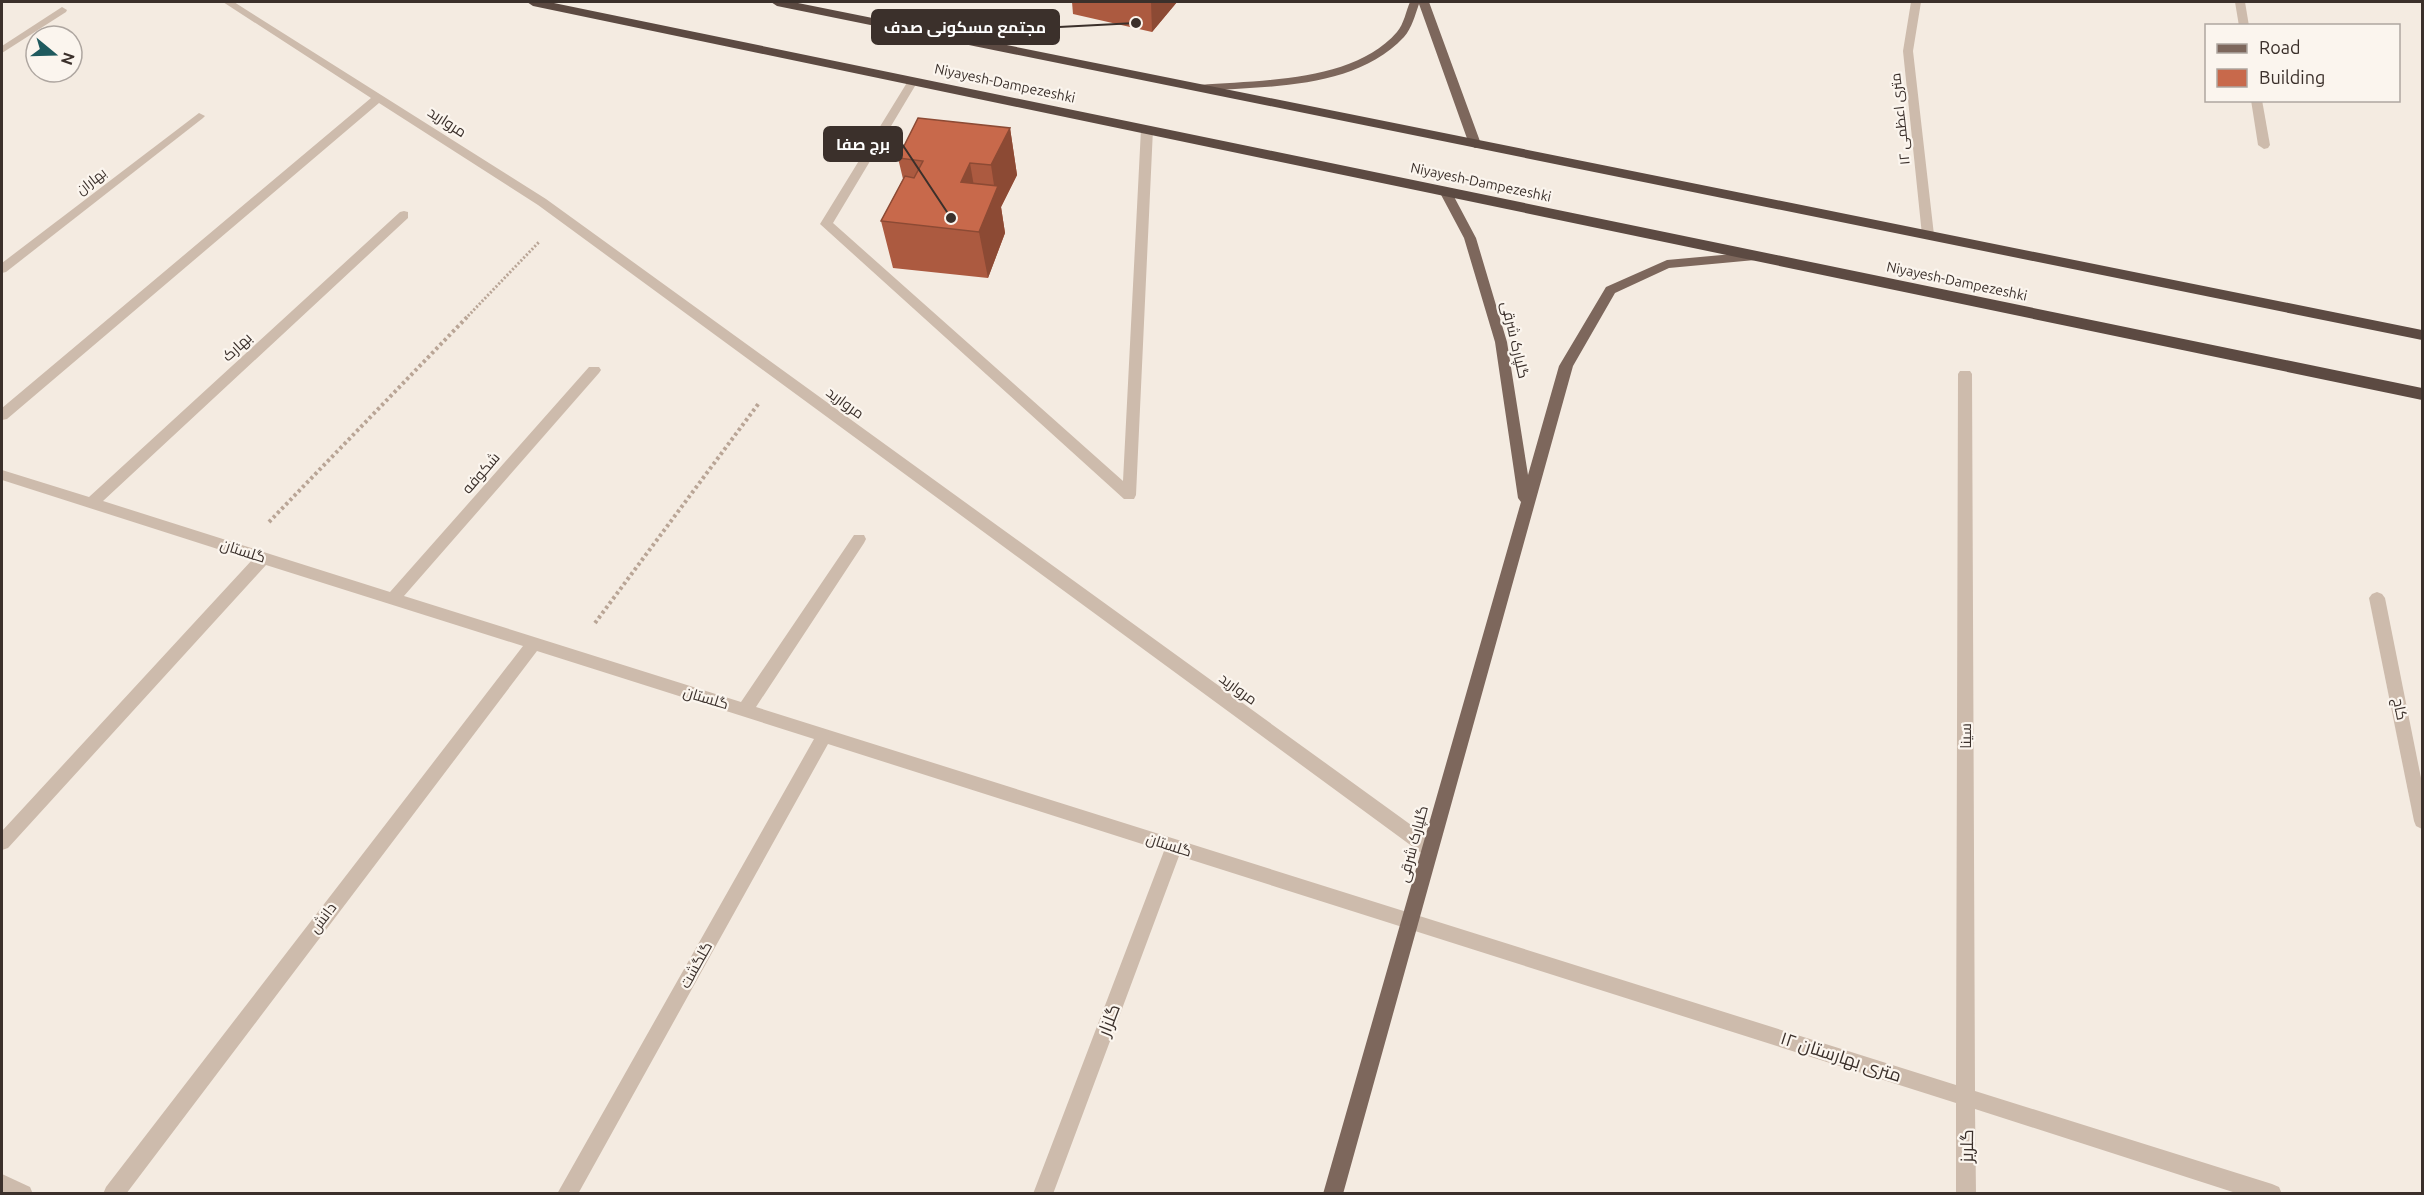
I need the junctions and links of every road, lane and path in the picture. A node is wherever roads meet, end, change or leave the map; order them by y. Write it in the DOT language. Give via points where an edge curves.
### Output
graph roads {
  1 [pos="228,2"];
  2 [pos="533,2"];
  3 [pos="777,2"];
  4 [pos="1415,2"];
  5 [pos="1424,2"];
  6 [pos="1916,2"];
  7 [pos="2240,2"];
  8 [pos="62,10"];
  9 [pos="2244,24"];
  10 [pos="2,50"];
  11 [pos="913,81"];
  12 [pos="1200,88"];
  13 [pos="378,98"];
  14 [pos="2256,102"];
  15 [pos="200,116"];
  16 [pos="1146,129"];
  17 [pos="1475,144"];
  18 [pos="2264,145"];
  19 [pos="1445,191"];
  20 [pos="404,215"];
  21 [pos="563,218"];
  22 [pos="1928,235"];
  23 [pos="1755,256"];
  24 [pos="2,268"];
  25 [pos="2422,335"];
  26 [pos="594,370"];
  27 [pos="1965,374"];
  28 [pos="780,376"];
  29 [pos="2422,394"];
  30 [pos="2,415"];
  31 [pos="2,475"];
  32 [pos="92,503"];
  33 [pos="1526,504"];
  34 [pos="859,539"];
  35 [pos="242,551"];
  36 [pos="263,558"];
  37 [pos="2377,597"];
  38 [pos="393,599"];
  39 [pos="534,643"];
  40 [pos="571,655"];
  41 [pos="745,710"];
  42 [pos="824,736"];
  43 [pos="2422,821"];
  44 [pos="2,842"];
  45 [pos="1174,847"];
  46 [pos="1430,849"];
  47 [pos="1410,921"];
  48 [pos="1968,1098"];
  49 [pos="2,1184"];
  50 [pos="23,1194"];
  51 [pos="113,1194"];
  52 [pos="567,1194"];
  53 [pos="1043,1194"];
  54 [pos="1333,1194"];
  55 [pos="1966,1194"];
  56 [pos="2272,1194"];
  1 -- 13 [label="street, مروارید"];
  2 -- 11 [label="highway, Niyayesh-Dampezeshki"];
  3 -- 12 [label="highway"];
  4 -- 12 [label="main road" via="1402,34 1364,62 1302,79"];
  5 -- 17 [label="main road"];
  6 -- 22 [label="street, ۱۲ متری اعظمی" via="1908,51"];
  7 -- 9 [label="street"];
  8 -- 10 [label="street"];
  11 -- 16 [label="highway, Niyayesh-Dampezeshki"];
  11 -- 16 [label="street" via="826,224 1129,495"];
  12 -- 17 [label="highway"];
  13 -- 21 [label="street, مروارید"];
  13 -- 30 [label="street"];
  14 -- 18 [label="street"];
  15 -- 24 [label="street, بهاران"];
  16 -- 19 [label="highway, Niyayesh-Dampezeshki"];
  17 -- 22 [label="highway"];
  19 -- 23 [label="highway, Niyayesh-Dampezeshki"];
  19 -- 33 [label="main road, گلپارک شرقی" via="1470,238 1501,342"];
  20 -- 32 [label="street, بهارک"];
  21 -- 28 [label="street, مروارید"];
  21 -- 35 [label="path"];
  22 -- 25 [label="highway"];
  23 -- 29 [label="highway, Niyayesh-Dampezeshki"];
  23 -- 33 [label="main road, گلپارک شرقی" via="1667,264 1610,291 1566,366"];
  26 -- 38 [label="street, شکوفه"];
  27 -- 48 [label="street, سینا"];
  28 -- 40 [label="path"];
  28 -- 46 [label="street, مروارید"];
  31 -- 32 [label="street, گلستان"];
  32 -- 35 [label="street, گلستان"];
  33 -- 46 [label="main road, گلپارک شرقی"];
  34 -- 41 [label="street"];
  35 -- 36 [label="street, گلستان"];
  36 -- 38 [label="street, گلستان"];
  36 -- 44 [label="street"];
  37 -- 43 [label="street, کاج"];
  38 -- 39 [label="street, گلستان"];
  39 -- 40 [label="street, گلستان"];
  39 -- 51 [label="street, دانش"];
  40 -- 41 [label="street, گلستان"];
  41 -- 42 [label="street, گلستان"];
  42 -- 45 [label="street, گلستان"];
  42 -- 52 [label="street, گلگشت"];
  45 -- 47 [label="street, گلستان"];
  45 -- 53 [label="street, گلزار"];
  46 -- 47 [label="main road, گلپارک شرقی"];
  47 -- 48 [label="street, ۱۲ متری بهارستان"];
  47 -- 54 [label="main road, گلپارک شرقی"];
  48 -- 55 [label="street, گلریز"];
  48 -- 56 [label="street, ۱۲ متری بهارستان"];
  49 -- 50 [label="street"];
}
